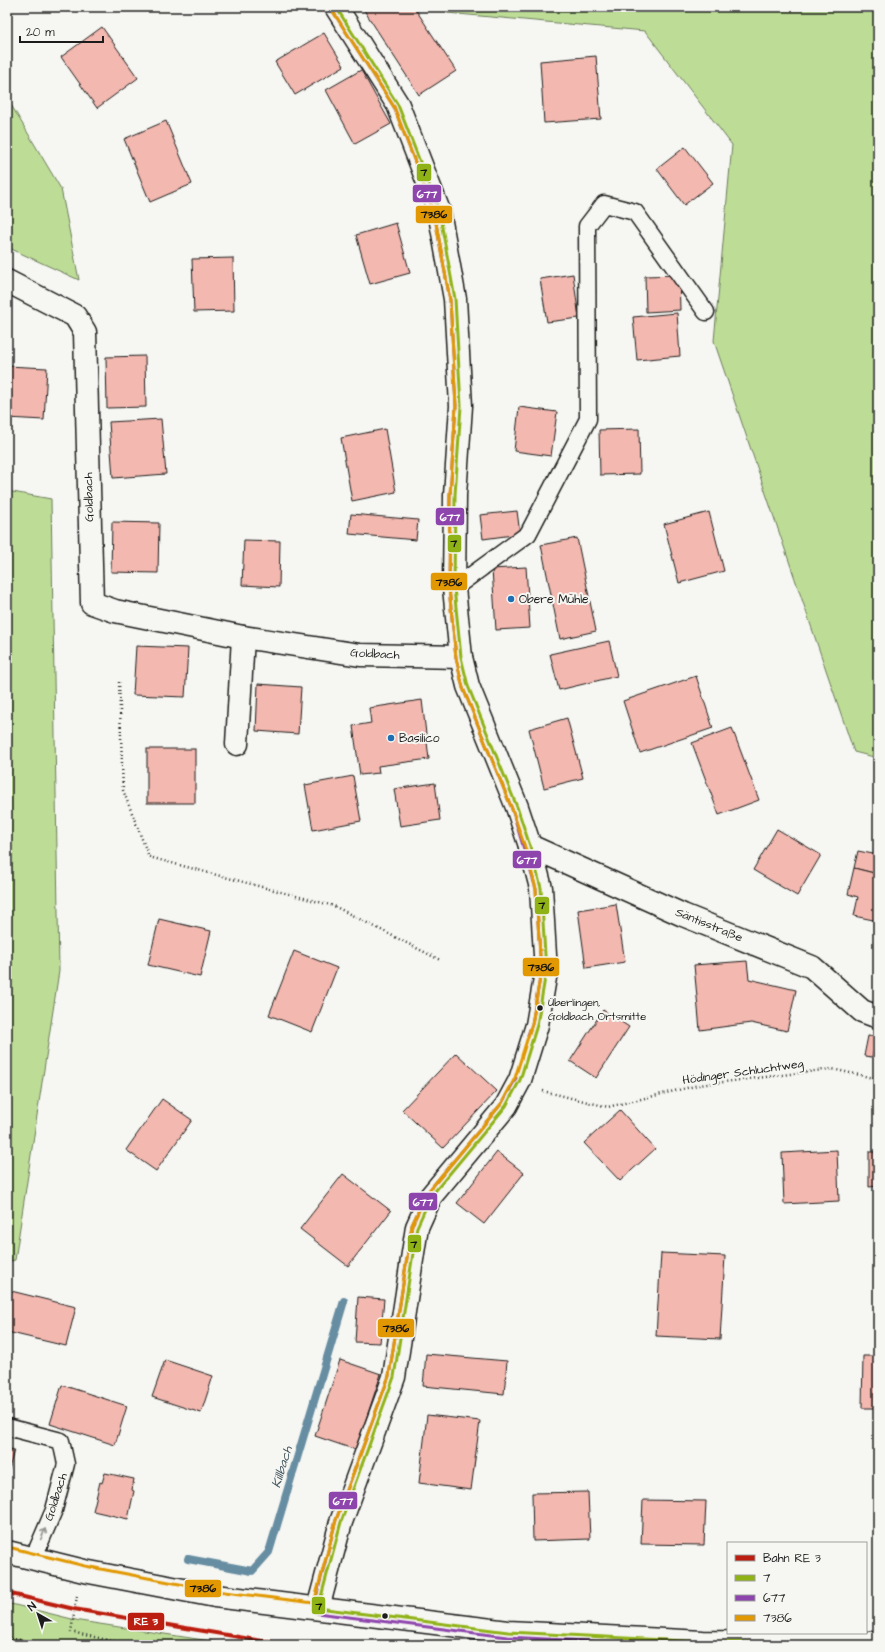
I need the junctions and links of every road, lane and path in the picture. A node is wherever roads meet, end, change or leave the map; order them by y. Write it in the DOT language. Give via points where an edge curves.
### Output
graph roads {
  1 [pos="336,7"];
  2 [pos="7,281"];
  3 [pos="706,312"];
  4 [pos="454,588"];
  5 [pos="243,637"];
  6 [pos="461,657"];
  7 [pos="119,682"];
  8 [pos="237,744"];
  9 [pos="530,846"];
  10 [pos="440,960"];
  11 [pos="878,1017"];
  12 [pos="878,1079"];
  13 [pos="520,1080"];
  14 [pos="7,1427"];
  15 [pos="7,1552"];
  16 [pos="33,1558"];
  17 [pos="76,1604"];
  18 [pos="318,1608"];
  19 [pos="7,1638"];
  20 [pos="102,1640"];
  21 [pos="878,1643"];
  22 [pos="51,1645"];
  23 [pos="100,1645"];
  24 [pos="131,1645"];
  1 -- 4 [label="street" via="398,106 439,211 455,299 461,406 455,495"];
  2 -- 5 [label="street, Goldbach" via="75,316 85,332 92,603 115,611"];
  3 -- 4 [label="lane" via="636,212 604,204 587,226 588,420 528,534"];
  4 -- 6 [label="street"];
  5 -- 6 [label="street, Goldbach" via="360,655"];
  5 -- 8 [label="street"];
  6 -- 9 [label="street" via="468,686"];
  7 -- 10 [label="path" via="123,790 149,857 334,906"];
  9 -- 11 [label="street, Säntisstraße" via="683,915 812,967 862,1011"];
  9 -- 13 [label="street" via="541,888 546,972 537,1026"];
  12 -- 13 [label="path, Hödinger Schluchtweg" via="832,1069 699,1085 608,1106 548,1094"];
  13 -- 18 [label="street" via="506,1106 431,1196 417,1227 394,1377 341,1522"];
  16 -- 14 [label="lane, Goldbach, one-way" via="54,1510 66,1464 61,1441"];
  15 -- 16 [label="street"];
  16 -- 18 [label="street" via="215,1596"];
  17 -- 20 [label="path" via="71,1632"];
  18 -- 21 [label="street" via="516,1632 704,1642"];
  19 -- 22 [label="path"];
  20 -- 23 [label="path"];
  20 -- 24 [label="path"];
}
